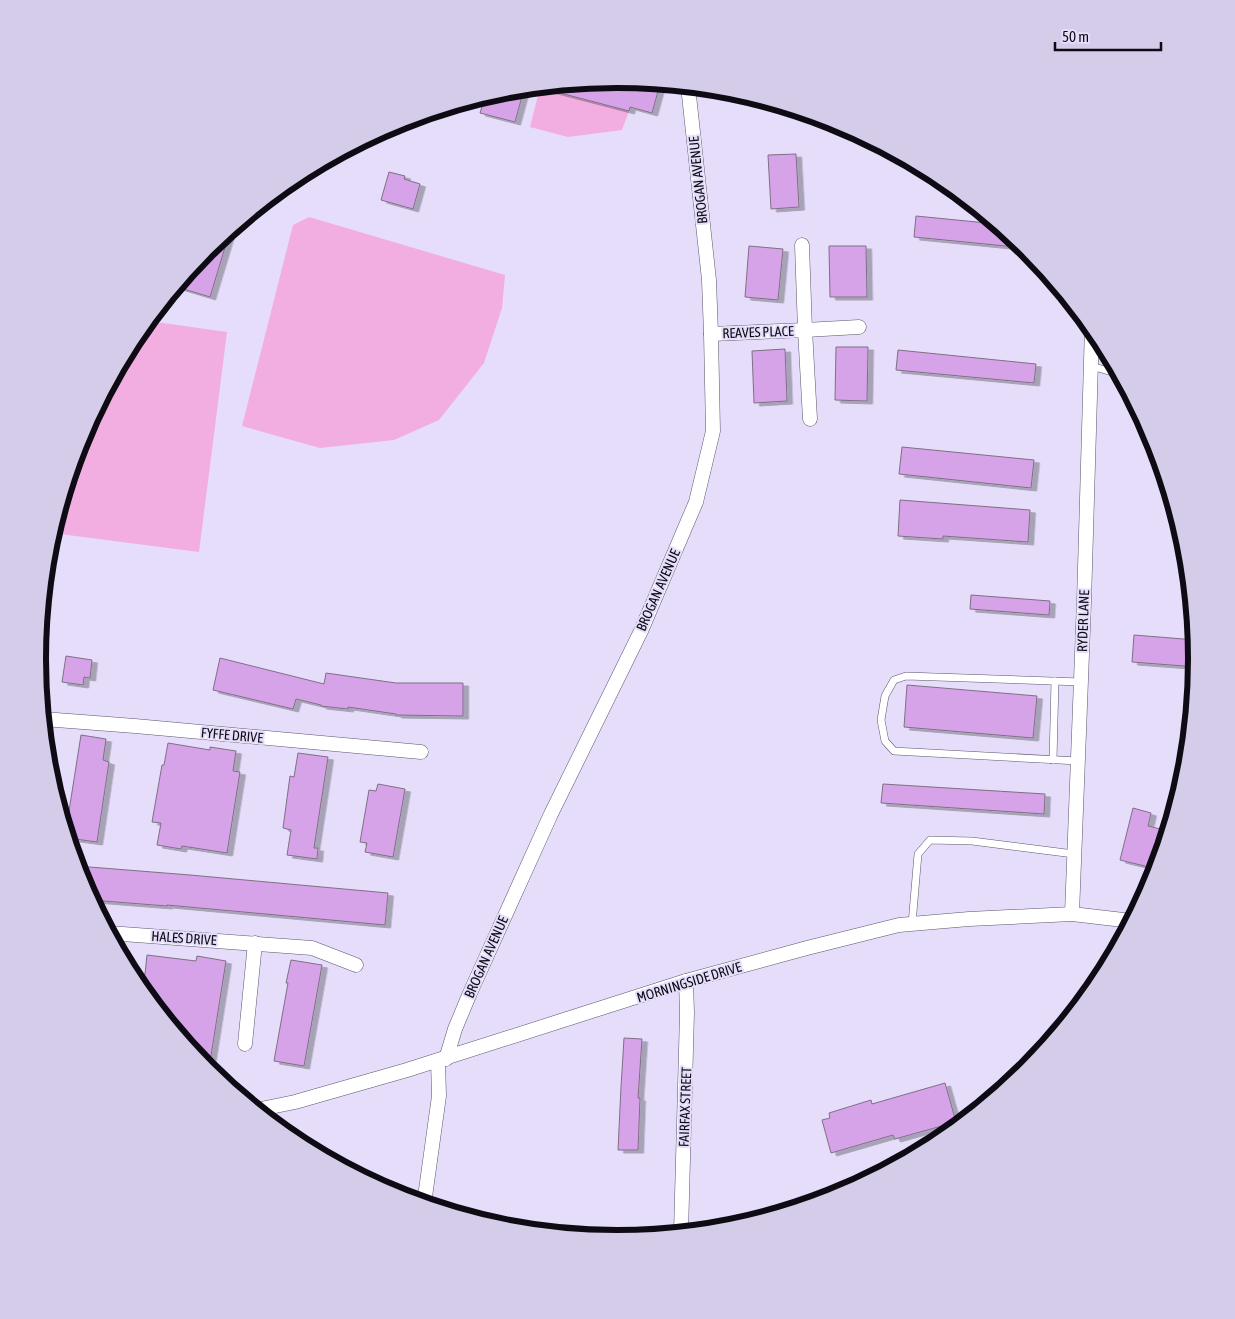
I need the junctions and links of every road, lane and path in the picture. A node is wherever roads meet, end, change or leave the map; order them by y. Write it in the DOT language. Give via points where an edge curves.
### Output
graph roads {
  1 [pos="689,93"];
  2 [pos="802,245"];
  3 [pos="859,327"];
  4 [pos="805,330"];
  5 [pos="711,334"];
  6 [pos="1092,341"];
  7 [pos="1091,366"];
  8 [pos="1110,372"];
  9 [pos="810,420"];
  10 [pos="1055,681"];
  11 [pos="1081,682"];
  12 [pos="49,719"];
  13 [pos="421,752"];
  14 [pos="1053,760"];
  15 [pos="1078,761"];
  16 [pos="1074,854"];
  17 [pos="1072,914"];
  18 [pos="1126,920"];
  19 [pos="912,924"];
  20 [pos="118,935"];
  21 [pos="255,944"];
  22 [pos="356,964"];
  23 [pos="686,982"];
  24 [pos="245,1044"];
  25 [pos="442,1060"];
  26 [pos="264,1108"];
  27 [pos="425,1197"];
  28 [pos="681,1227"];
  1 -- 5 [label="street, BROGAN AVENUE" via="709,280"];
  2 -- 4 [label="street, REAVES PLACE"];
  3 -- 4 [label="street, REAVES PLACE"];
  4 -- 5 [label="street, REAVES PLACE"];
  4 -- 9 [label="street, REAVES PLACE"];
  5 -- 25 [label="street, BROGAN AVENUE" via="713,431 696,502 641,631 551,814"];
  6 -- 7 [label="street, RYDER LANE"];
  7 -- 8 [label="lane"];
  7 -- 11 [label="street, RYDER LANE"];
  10 -- 11 [label="lane"];
  10 -- 14 [label="lane"];
  10 -- 14 [label="lane" via="906,676 894,680 885,696 881,720 885,741 894,751"];
  11 -- 15 [label="street, RYDER LANE"];
  12 -- 13 [label="street, FYFFE DRIVE"];
  14 -- 15 [label="lane"];
  15 -- 16 [label="street, RYDER LANE"];
  16 -- 17 [label="street, RYDER LANE"];
  16 -- 19 [label="lane" via="972,841 930,840 918,854"];
  17 -- 18 [label="street, MORNINGSIDE DRIVE"];
  17 -- 19 [label="street, MORNINGSIDE DRIVE"];
  19 -- 23 [label="street, MORNINGSIDE DRIVE" via="807,948"];
  20 -- 21 [label="street, HALES DRIVE"];
  21 -- 22 [label="street, HALES DRIVE" via="312,948"];
  21 -- 24 [label="street"];
  23 -- 25 [label="street, MORNINGSIDE DRIVE"];
  23 -- 28 [label="street, FAIRFAX STREET"];
  25 -- 26 [label="street, MORNINGSIDE DRIVE"];
  25 -- 27 [label="street, BROGAN AVENUE"];
}
